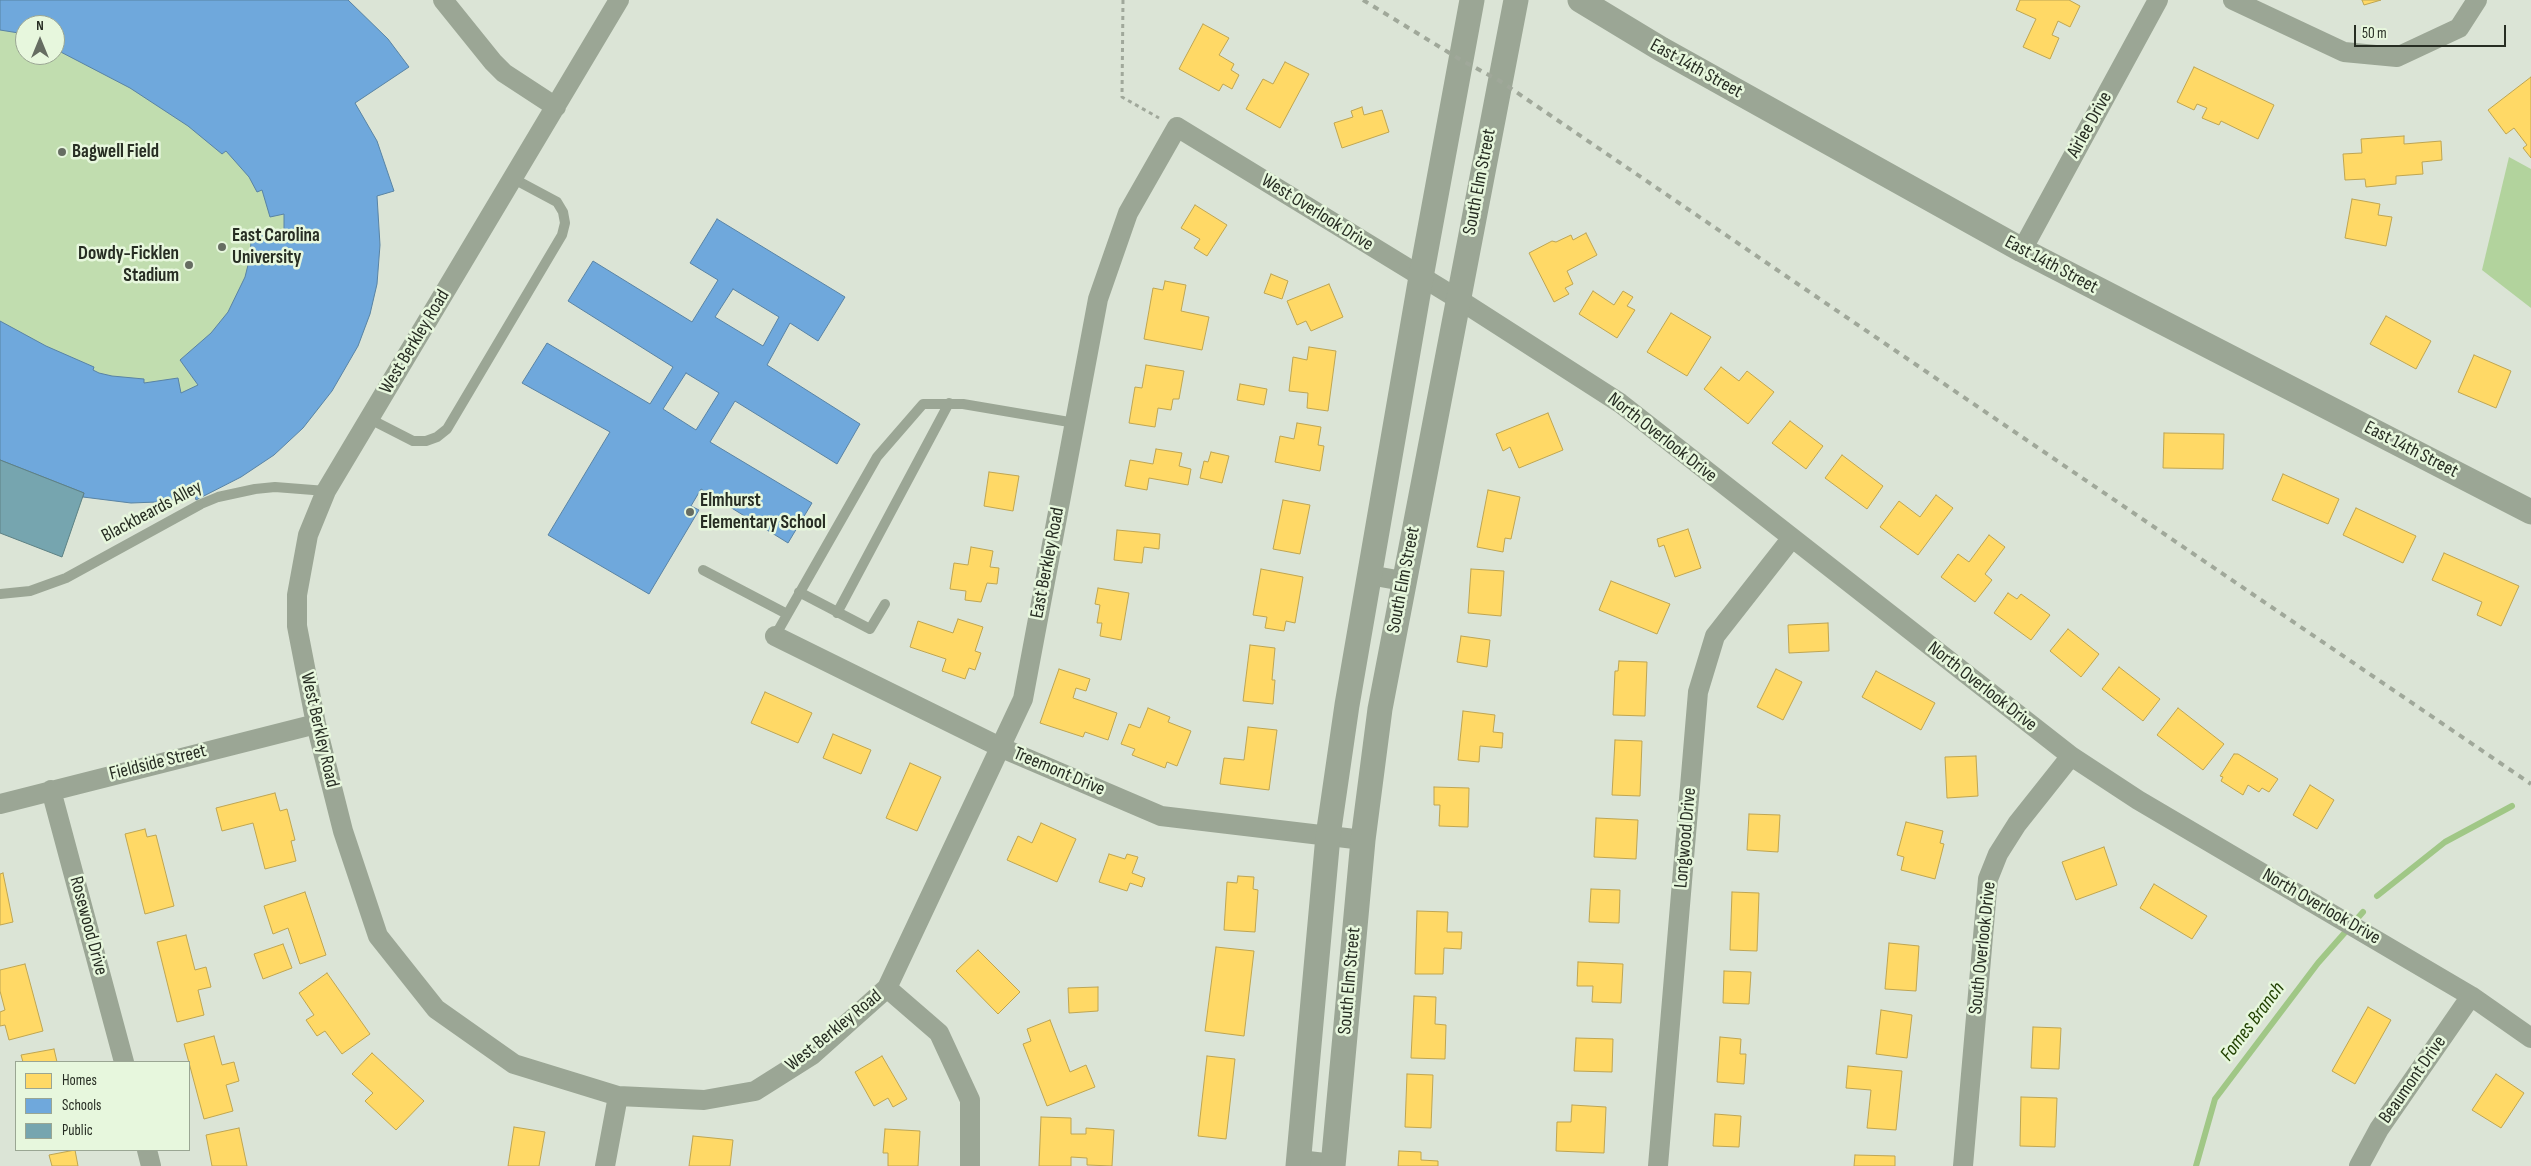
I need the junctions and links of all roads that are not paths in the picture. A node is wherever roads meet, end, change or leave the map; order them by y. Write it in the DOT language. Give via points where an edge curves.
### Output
graph roads {
  1 [pos="443,0"];
  2 [pos="620,0"];
  3 [pos="1472,0"];
  4 [pos="1516,0"];
  5 [pos="1580,0"];
  6 [pos="2158,0"];
  7 [pos="2233,0"];
  8 [pos="2477,0"];
  9 [pos="556,108"];
  10 [pos="1177,127"];
  11 [pos="514,179"];
  12 [pos="2022,250"];
  13 [pos="1421,276"];
  14 [pos="1458,299"];
  15 [pos="949,403"];
  16 [pos="368,418"];
  17 [pos="1075,423"];
  18 [pos="326,491"];
  19 [pos="2531,512"];
  20 [pos="1791,539"];
  21 [pos="704,570"];
  22 [pos="1369,575"];
  23 [pos="1403,581"];
  24 [pos="799,592"];
  25 [pos="0,594"];
  26 [pos="885,604"];
  27 [pos="837,613"];
  28 [pos="787,614"];
  29 [pos="775,636"];
  30 [pos="316,724"];
  31 [pos="1002,748"];
  32 [pos="2071,756"];
  33 [pos="51,790"];
  34 [pos="0,804"];
  35 [pos="1328,836"];
  36 [pos="1363,840"];
  37 [pos="887,988"];
  38 [pos="2471,996"];
  39 [pos="2531,1038"];
  40 [pos="124,1061"];
  41 [pos="618,1096"];
  42 [pos="147,1151"];
  43 [pos="1298,1163"];
  44 [pos="1334,1165"];
  45 [pos="151,1166"];
  46 [pos="605,1166"];
  47 [pos="970,1166"];
  48 [pos="1658,1166"];
  49 [pos="1963,1166"];
  50 [pos="2359,1166"];
  1 -- 9 [label="street" via="493,62"];
  2 -- 9 [label="street, West Berkley Road"];
  3 -- 13 [label="street, South Elm Street"];
  4 -- 14 [label="street, South Elm Street"];
  5 -- 12 [label="street, East 14th Street" via="1661,49"];
  6 -- 12 [label="street, Airlee Drive"];
  7 -- 8 [label="street" via="2344,52 2397,57 2459,28"];
  9 -- 11 [label="street, West Berkley Road"];
  10 -- 13 [label="street, West Overlook Drive"];
  10 -- 17 [label="street, East Berkley Road" via="1128,213 1098,299"];
  11 -- 16 [label="street, West Berkley Road"];
  11 -- 16 [label="lane" via="556,202 565,223 562,235 447,429 426,441 413,440"];
  12 -- 19 [label="street, East 14th Street"];
  13 -- 14 [label="street, West Overlook Drive"];
  13 -- 22 [label="street, South Elm Street"];
  14 -- 20 [label="street, North Overlook Drive" via="1620,403"];
  14 -- 23 [label="street, South Elm Street"];
  15 -- 17 [label="lane"];
  15 -- 24 [label="lane" via="923,404 877,457"];
  15 -- 27 [label="lane"];
  16 -- 18 [label="street, West Berkley Road"];
  17 -- 31 [label="street, East Berkley Road" via="1023,699"];
  18 -- 25 [label="lane, Blackbeards Alley" via="275,487 225,495 201,504 57,581 30,591"];
  18 -- 30 [label="street, West Berkley Road" via="308,535 297,595 299,635"];
  20 -- 32 [label="street, North Overlook Drive"];
  20 -- 48 [label="street, Longwood Drive" via="1715,636 1698,692"];
  21 -- 28 [label="lane"];
  22 -- 23 [label="street"];
  22 -- 35 [label="street, South Elm Street" via="1346,705"];
  23 -- 36 [label="street, South Elm Street" via="1380,709"];
  24 -- 27 [label="lane"];
  24 -- 28 [label="lane"];
  26 -- 27 [label="lane" via="870,630"];
  28 -- 29 [label="lane"];
  29 -- 31 [label="street, Treemont Drive"];
  30 -- 33 [label="street, Fieldside Street"];
  30 -- 41 [label="street, West Berkley Road" via="343,831 378,936 436,1010 514,1064"];
  31 -- 35 [label="street, Treemont Drive" via="1161,816"];
  31 -- 37 [label="street, East Berkley Road"];
  32 -- 38 [label="street, North Overlook Drive" via="2138,800"];
  32 -- 49 [label="street, South Overlook Drive" via="2017,824 1998,854 1988,878"];
  33 -- 34 [label="street, Fieldside Street"];
  33 -- 40 [label="street, Rosewood Drive"];
  35 -- 36 [label="street, Treemont Drive"];
  35 -- 43 [label="street, South Elm Street"];
  36 -- 44 [label="street, South Elm Street"];
  37 -- 41 [label="street, West Berkley Road" via="812,1055 755,1091 704,1100"];
  37 -- 47 [label="street" via="939,1033 943,1041 970,1100"];
  38 -- 39 [label="street, North Overlook Drive"];
  38 -- 50 [label="street, Beaumont Drive" via="2379,1129"];
  41 -- 46 [label="street"];
  42 -- 45 [label="street"];
  43 -- 44 [label="street"];
}
